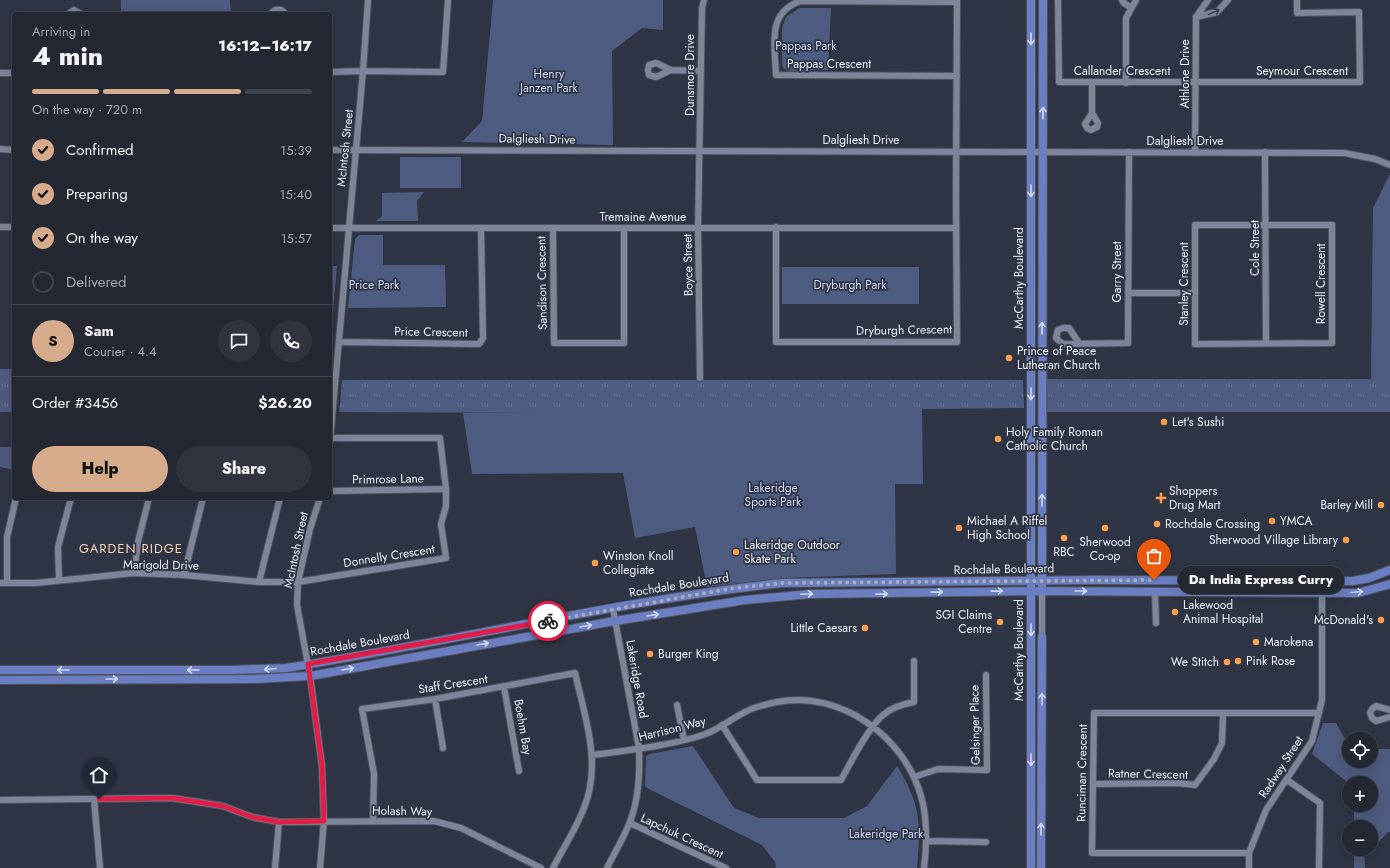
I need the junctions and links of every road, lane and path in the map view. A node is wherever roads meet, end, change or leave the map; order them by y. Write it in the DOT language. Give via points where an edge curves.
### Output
graph roads {
  1 [pos="368,0"];
  2 [pos="448,0"];
  3 [pos="704,0"];
  4 [pos="1031,0"];
  5 [pos="1043,0"];
  6 [pos="1058,0"];
  7 [pos="1122,0"];
  8 [pos="1136,0"];
  9 [pos="1208,0"];
  10 [pos="1228,0"];
  11 [pos="1297,0"];
  12 [pos="957,1"];
  13 [pos="1130,7"];
  14 [pos="274,12"];
  15 [pos="284,12"];
  16 [pos="1196,17"];
  17 [pos="671,70"];
  18 [pos="701,70"];
  19 [pos="363,71"];
  20 [pos="332,72"];
  21 [pos="0,73"];
  22 [pos="12,73"];
  23 [pos="957,76"];
  24 [pos="1196,82"];
  25 [pos="1092,83"];
  26 [pos="1126,83"];
  27 [pos="1092,113"];
  28 [pos="0,149"];
  29 [pos="12,150"];
  30 [pos="332,150"];
  31 [pos="356,150"];
  32 [pos="701,151"];
  33 [pos="957,152"];
  34 [pos="1031,152"];
  35 [pos="1043,152"];
  36 [pos="1129,152"];
  37 [pos="1195,152"];
  38 [pos="1265,152"];
  39 [pos="1390,165"];
  40 [pos="1266,225"];
  41 [pos="0,227"];
  42 [pos="12,227"];
  43 [pos="332,228"];
  44 [pos="349,228"];
  45 [pos="481,228"];
  46 [pos="552,228"];
  47 [pos="624,228"];
  48 [pos="698,228"];
  49 [pos="776,228"];
  50 [pos="956,228"];
  51 [pos="1128,294"];
  52 [pos="1195,294"];
  53 [pos="339,342"];
  54 [pos="1079,343"];
  55 [pos="1266,343"];
  56 [pos="700,378"];
  57 [pos="332,417"];
  58 [pos="332,439"];
  59 [pos="446,489"];
  60 [pos="332,491"];
  61 [pos="16,500"];
  62 [pos="70,500"];
  63 [pos="148,500"];
  64 [pos="203,500"];
  65 [pos="280,500"];
  66 [pos="319,500"];
  67 [pos="1390,570"];
  68 [pos="134,573"];
  69 [pos="184,575"];
  70 [pos="59,580"];
  71 [pos="1322,580"];
  72 [pos="1031,581"];
  73 [pos="1042,581"];
  74 [pos="259,582"];
  75 [pos="298,582"];
  76 [pos="3,583"];
  77 [pos="1390,584"];
  78 [pos="1031,591"];
  79 [pos="1042,591"];
  80 [pos="1156,592"];
  81 [pos="1322,592"];
  82 [pos="613,609"];
  83 [pos="615,621"];
  84 [pos="1156,623"];
  85 [pos="1042,637"];
  86 [pos="914,661"];
  87 [pos="308,664"];
  88 [pos="0,670"];
  89 [pos="986,675"];
  90 [pos="310,676"];
  91 [pos="0,680"];
  92 [pos="504,687"];
  93 [pos="435,699"];
  94 [pos="677,706"];
  95 [pos="1390,710"];
  96 [pos="1319,713"];
  97 [pos="1223,714"];
  98 [pos="1390,716"];
  99 [pos="722,725"];
  100 [pos="874,726"];
  101 [pos="684,740"];
  102 [pos="443,748"];
  103 [pos="638,748"];
  104 [pos="593,755"];
  105 [pos="519,771"];
  106 [pos="914,777"];
  107 [pos="1287,780"];
  108 [pos="1093,784"];
  109 [pos="94,799"];
  110 [pos="0,800"];
  111 [pos="324,821"];
  112 [pos="374,821"];
  113 [pos="279,822"];
  114 [pos="630,823"];
  115 [pos="927,841"];
  116 [pos="986,842"];
  117 [pos="1249,853"];
  118 [pos="100,868"];
  119 [pos="275,868"];
  120 [pos="320,868"];
  121 [pos="541,868"];
  122 [pos="553,868"];
  123 [pos="607,868"];
  124 [pos="726,868"];
  125 [pos="924,868"];
  126 [pos="1032,868"];
  127 [pos="1041,868"];
  128 [pos="1249,868"];
  129 [pos="1319,868"];
  1 -- 19 [label="street, McIntosh Street"];
  2 -- 19 [label="street" via="443,72"];
  3 -- 18 [label="street, Dunsmore Drive"];
  4 -- 34 [label="main road, McCarthy Boulevard, one-way"];
  35 -- 5 [label="main road, McCarthy Boulevard, one-way"];
  6 -- 25 [label="street, Callander Crescent" via="1059,82"];
  7 -- 13 [label="street"];
  8 -- 13 [label="street"];
  9 -- 16 [label="street"];
  16 -- 10 [label="street, one-way" via="1217,12"];
  11 -- 24 [label="street, Seymour Crescent" via="1297,13 1359,12 1360,82"];
  12 -- 23 [label="street"];
  12 -- 23 [label="street, Pappas Crescent" via="801,1 791,4 783,12 775,27 776,75"];
  13 -- 26 [label="street" via="1126,18"];
  14 -- 15 [label="street" via="278,9"];
  16 -- 24 [label="street, Athlone Drive"];
  17 -- 18 [label="street"];
  18 -- 32 [label="street, Dunsmore Drive"];
  19 -- 20 [label="street"];
  19 -- 31 [label="street, McIntosh Street"];
  21 -- 22 [label="street"];
  23 -- 33 [label="street"];
  24 -- 26 [label="street, Callander Crescent"];
  24 -- 37 [label="street, Athlone Drive"];
  25 -- 26 [label="street, Callander Crescent"];
  25 -- 27 [label="street"];
  28 -- 29 [label="street"];
  30 -- 31 [label="street, Dalgliesh Drive"];
  31 -- 32 [label="street, Dalgliesh Drive"];
  31 -- 44 [label="street, McIntosh Street"];
  32 -- 33 [label="street, Dalgliesh Drive"];
  32 -- 48 [label="street, Boyce Street"];
  33 -- 34 [label="street, Dalgliesh Drive"];
  33 -- 50 [label="street, Dryburgh Crescent"];
  34 -- 35 [label="street, Dalgliesh Drive"];
  34 -- 72 [label="main road, McCarthy Boulevard, one-way"];
  35 -- 36 [label="street, Dalgliesh Drive"];
  73 -- 35 [label="main road, McCarthy Boulevard, one-way"];
  36 -- 37 [label="street, Dalgliesh Drive"];
  36 -- 51 [label="street, Garry Street"];
  37 -- 38 [label="street, Dalgliesh Drive"];
  38 -- 39 [label="street, Dalgliesh Drive" via="1352,154"];
  38 -- 40 [label="street, Cole Street"];
  40 -- 52 [label="street, Stanley Crescent" via="1195,225"];
  40 -- 55 [label="street, Cole Street"];
  40 -- 55 [label="street, Rowell Crescent" via="1332,225 1332,343"];
  41 -- 42 [label="street"];
  43 -- 44 [label="street, Tremaine Avenue"];
  44 -- 45 [label="street, Tremaine Avenue"];
  44 -- 53 [label="street, McIntosh Street"];
  45 -- 46 [label="street, Tremaine Avenue"];
  45 -- 53 [label="street, Price Crescent" via="483,338 478,344"];
  46 -- 47 [label="street, Tremaine Avenue"];
  46 -- 47 [label="street, Sandison Crescent" via="554,343 624,343"];
  47 -- 48 [label="street, Tremaine Avenue"];
  48 -- 49 [label="street, Tremaine Avenue"];
  48 -- 56 [label="street, Boyce Street"];
  49 -- 50 [label="street, Tremaine Avenue"];
  49 -- 50 [label="street, Dryburgh Crescent" via="776,342 957,342"];
  51 -- 52 [label="street"];
  51 -- 54 [label="street, Garry Street" via="1128,343"];
  52 -- 55 [label="street, Stanley Crescent" via="1196,344"];
  53 -- 57 [label="street, McIntosh Street"];
  58 -- 59 [label="street, Donnelly Crescent" via="440,438"];
  59 -- 60 [label="street, Primrose Lane"];
  59 -- 75 [label="street, Donnelly Crescent" via="446,506 441,524 446,558"];
  61 -- 76 [label="street" via="7,537"];
  62 -- 70 [label="street" via="58,547"];
  63 -- 68 [label="street" via="138,542"];
  64 -- 69 [label="street"];
  65 -- 74 [label="street"];
  66 -- 75 [label="street, McIntosh Street"];
  67 -- 71 [label="main road, Rochdale Boulevard" via="1361,580"];
  68 -- 69 [label="street, Marigold Drive"];
  68 -- 70 [label="street, Marigold Drive"];
  69 -- 74 [label="street, Marigold Drive"];
  70 -- 76 [label="street, Marigold Drive"];
  71 -- 73 [label="main road, Rochdale Boulevard"];
  71 -- 81 [label="street, Radway Street"];
  72 -- 73 [label="main road, Rochdale Boulevard"];
  72 -- 78 [label="main road, McCarthy Boulevard"];
  72 -- 82 [label="main road, Rochdale Boulevard" via="782,583 734,588"];
  73 -- 79 [label="main road, McCarthy Boulevard"];
  74 -- 75 [label="street, Marigold Drive"];
  75 -- 87 [label="street, McIntosh Street" via="298,612"];
  81 -- 77 [label="main road, Rochdale Boulevard, one-way" via="1358,593"];
  78 -- 79 [label="main road, Rochdale Boulevard"];
  83 -- 78 [label="main road, Rochdale Boulevard, one-way" via="768,597 810,594"];
  78 -- 126 [label="main road, McCarthy Boulevard, one-way"];
  79 -- 80 [label="main road, Rochdale Boulevard, one-way"];
  79 -- 85 [label="street, McCarthy Boulevard"];
  80 -- 81 [label="main road, Rochdale Boulevard"];
  80 -- 84 [label="street"];
  81 -- 96 [label="street, Radway Street" via="1322,700"];
  82 -- 83 [label="street, Lakeridge Road"];
  82 -- 87 [label="main road, Rochdale Boulevard"];
  90 -- 83 [label="main road, Rochdale Boulevard, one-way"];
  83 -- 103 [label="street, Lakeridge Road"];
  127 -- 85 [label="main road, McCarthy Boulevard, one-way"];
  86 -- 100 [label="street" via="914,702 902,704 883,715"];
  87 -- 88 [label="main road, Rochdale Boulevard, one-way" via="263,670"];
  87 -- 90 [label="street, McIntosh Street"];
  89 -- 106 [label="street, Gelsinger Place" via="987,770 938,769"];
  91 -- 90 [label="main road, Rochdale Boulevard, one-way" via="255,679"];
  90 -- 111 [label="street, McIntosh Street" via="322,766"];
  92 -- 93 [label="street, Staff Crescent"];
  92 -- 104 [label="street, Staff Crescent" via="575,673"];
  92 -- 105 [label="street, Boehm Bay"];
  93 -- 102 [label="street"];
  93 -- 112 [label="street, Staff Crescent" via="362,709 374,774"];
  94 -- 101 [label="street"];
  95 -- 98 [label="street" via="1376,706 1370,713 1376,720"];
  96 -- 97 [label="street, Runciman Crescent"];
  96 -- 107 [label="street, Radway Street" via="1312,741"];
  97 -- 108 [label="street, Ratner Crescent" via="1222,742 1214,759 1195,785"];
  97 -- 108 [label="street, Runciman Crescent" via="1094,713"];
  99 -- 100 [label="street, Harrison Way" via="747,711 778,702 813,701 838,707"];
  99 -- 100 [label="street" via="757,780 840,780"];
  99 -- 101 [label="street, Harrison Way"];
  100 -- 106 [label="street, Harrison Way" via="901,755"];
  101 -- 103 [label="street, Harrison Way"];
  103 -- 104 [label="street, Harrison Way"];
  103 -- 114 [label="street, Lakeridge Road" via="639,774"];
  104 -- 122 [label="street" via="591,785 584,808"];
  106 -- 115 [label="street, Harrison Way" via="921,796"];
  107 -- 117 [label="street, Radway Street" via="1266,810"];
  107 -- 129 [label="street" via="1320,803"];
  108 -- 117 [label="street, Runciman Crescent" via="1092,853"];
  109 -- 110 [label="street, Holash Way"];
  109 -- 113 [label="street, Holash Way" via="172,798 198,801"];
  109 -- 118 [label="street"];
  111 -- 112 [label="street, Holash Way"];
  111 -- 113 [label="street, Holash Way"];
  111 -- 120 [label="street, McIntosh Street"];
  112 -- 121 [label="street, Holash Way" via="434,821 461,828"];
  113 -- 119 [label="street"];
  114 -- 123 [label="street, Lakeridge Road"];
  114 -- 124 [label="street, Lapchuk Crescent"];
  115 -- 116 [label="street"];
  115 -- 125 [label="street, Harrison Way"];
  117 -- 128 [label="street, Radway Street"];
}
